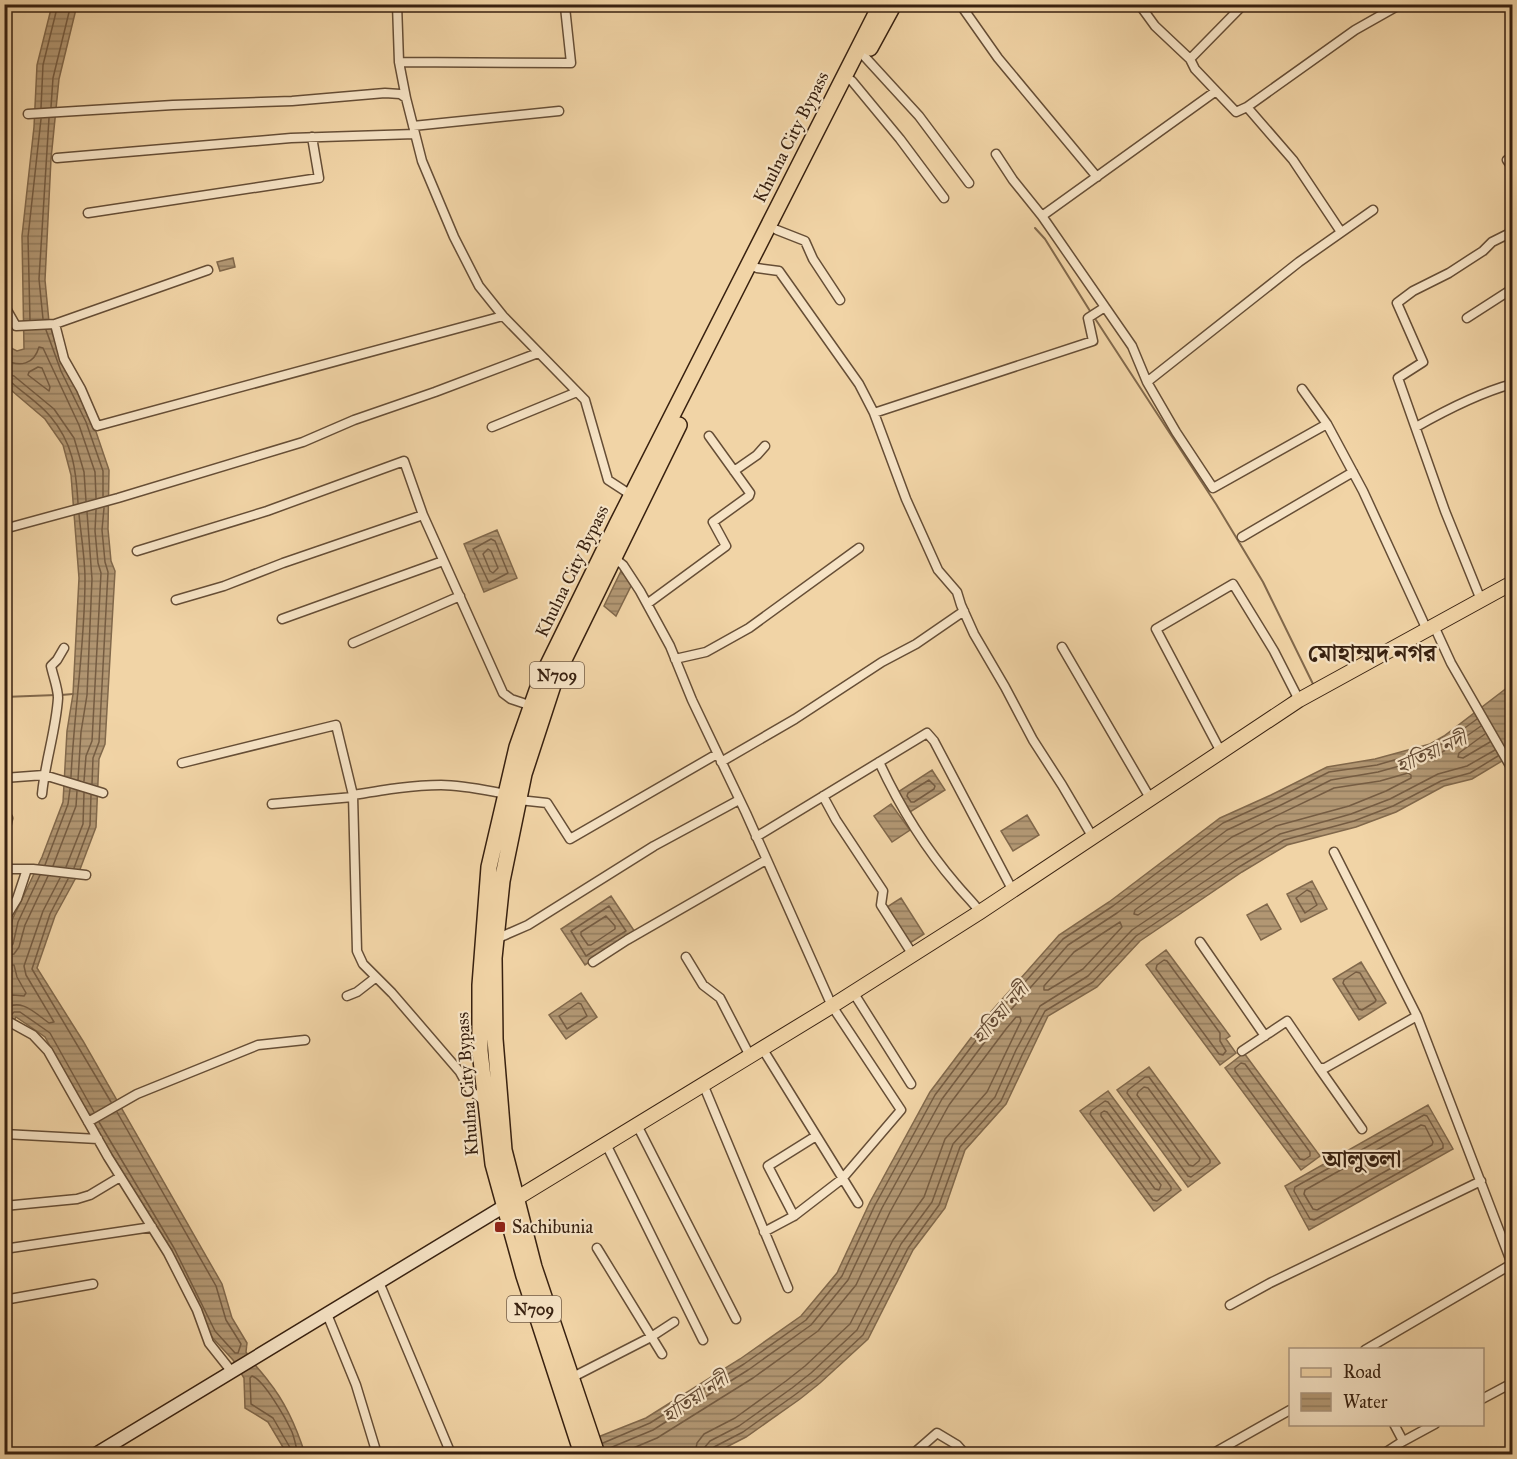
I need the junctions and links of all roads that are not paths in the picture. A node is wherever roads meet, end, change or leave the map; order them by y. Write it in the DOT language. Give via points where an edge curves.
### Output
graph roads {
  1 [pos="397,4"];
  2 [pos="575,4"];
  3 [pos="881,4"];
  4 [pos="894,4"];
  5 [pos="960,4"];
  6 [pos="1139,4"];
  7 [pos="1244,4"];
  8 [pos="1401,4"];
  9 [pos="865,57"];
  10 [pos="1190,59"];
  11 [pos="399,62"];
  12 [pos="852,81"];
  13 [pos="1216,91"];
  14 [pos="406,98"];
  15 [pos="1246,107"];
  16 [pos="559,111"];
  17 [pos="31,114"];
  18 [pos="414,130"];
  19 [pos="312,137"];
  20 [pos="996,154"];
  21 [pos="57,158"];
  22 [pos="1097,177"];
  23 [pos="969,183"];
  24 [pos="944,198"];
  25 [pos="1373,210"];
  26 [pos="88,213"];
  27 [pos="1042,216"];
  28 [pos="777,230"];
  29 [pos="1341,232"];
  30 [pos="1512,232"];
  31 [pos="757,268"];
  32 [pos="208,270"];
  33 [pos="1512,289"];
  34 [pos="840,300"];
  35 [pos="4,305"];
  36 [pos="1105,307"];
  37 [pos="503,316"];
  38 [pos="1467,318"];
  39 [pos="53,324"];
  40 [pos="538,353"];
  41 [pos="1147,382"];
  42 [pos="1512,384"];
  43 [pos="1302,389"];
  44 [pos="577,392"];
  45 [pos="874,413"];
  46 [pos="1327,424"];
  47 [pos="492,427"];
  48 [pos="1416,427"];
  49 [pos="709,436"];
  50 [pos="765,446"];
  51 [pos="734,471"];
  52 [pos="1353,472"];
  53 [pos="631,495"];
  54 [pos="423,515"];
  55 [pos="4,529"];
  56 [pos="1242,537"];
  57 [pos="859,548"];
  58 [pos="137,551"];
  59 [pos="613,557"];
  60 [pos="443,561"];
  61 [pos="1512,584"];
  62 [pos="460,596"];
  63 [pos="176,600"];
  64 [pos="1481,600"];
  65 [pos="647,604"];
  66 [pos="964,611"];
  67 [pos="282,619"];
  68 [pos="1431,628"];
  69 [pos="353,643"];
  70 [pos="1062,647"];
  71 [pos="64,648"];
  72 [pos="675,659"];
  73 [pos="1299,700"];
  74 [pos="532,706"];
  75 [pos="1221,752"];
  76 [pos="719,758"];
  77 [pos="879,762"];
  78 [pos="182,763"];
  79 [pos="1512,769"];
  80 [pos="44,776"];
  81 [pos="4,778"];
  82 [pos="101,792"];
  83 [pos="42,794"];
  84 [pos="353,796"];
  85 [pos="823,796"];
  86 [pos="512,797"];
  87 [pos="1150,798"];
  88 [pos="739,800"];
  89 [pos="272,804"];
  90 [pos="4,818"];
  91 [pos="1092,836"];
  92 [pos="4,837"];
  93 [pos="756,837"];
  94 [pos="1334,852"];
  95 [pos="765,860"];
  96 [pos="4,869"];
  97 [pos="30,869"];
  98 [pos="84,875"];
  99 [pos="1013,891"];
  100 [pos="980,912"];
  101 [pos="4,935"];
  102 [pos="496,939"];
  103 [pos="1200,942"];
  104 [pos="913,955"];
  105 [pos="686,957"];
  106 [pos="593,962"];
  107 [pos="375,978"];
  108 [pos="853,992"];
  109 [pos="347,996"];
  110 [pos="832,1006"];
  111 [pos="1417,1016"];
  112 [pos="4,1019"];
  113 [pos="1265,1036"];
  114 [pos="305,1040"];
  115 [pos="762,1048"];
  116 [pos="1242,1051"];
  117 [pos="750,1056"];
  118 [pos="1319,1068"];
  119 [pos="703,1084"];
  120 [pos="911,1084"];
  121 [pos="486,1103"];
  122 [pos="89,1122"];
  123 [pos="637,1125"];
  124 [pos="1362,1130"];
  125 [pos="4,1134"];
  126 [pos="816,1136"];
  127 [pos="98,1139"];
  128 [pos="606,1144"];
  129 [pos="120,1177"];
  130 [pos="842,1179"];
  131 [pos="1482,1181"];
  132 [pos="510,1202"];
  133 [pos="858,1203"];
  134 [pos="4,1206"];
  135 [pos="794,1216"];
  136 [pos="152,1227"];
  137 [pos="764,1232"];
  138 [pos="597,1248"];
  139 [pos="4,1249"];
  140 [pos="1512,1264"];
  141 [pos="379,1282"];
  142 [pos="93,1284"];
  143 [pos="788,1288"];
  144 [pos="4,1300"];
  145 [pos="1230,1305"];
  146 [pos="327,1314"];
  147 [pos="736,1320"];
  148 [pos="674,1322"];
  149 [pos="651,1337"];
  150 [pos="703,1340"];
  151 [pos="1368,1348"];
  152 [pos="662,1354"];
  153 [pos="234,1370"];
  154 [pos="571,1378"];
  155 [pos="1512,1383"];
  156 [pos="1484,1398"];
  157 [pos="574,1408"];
  158 [pos="1289,1411"];
  159 [pos="1395,1426"];
  160 [pos="1433,1426"];
  161 [pos="1403,1441"];
  162 [pos="96,1455"];
  163 [pos="377,1455"];
  164 [pos="451,1455"];
  165 [pos="582,1455"];
  166 [pos="597,1455"];
  167 [pos="913,1455"];
  168 [pos="966,1455"];
  169 [pos="1212,1455"];
  170 [pos="1383,1455"];
  1 -- 11 [label="street"];
  2 -- 11 [label="street" via="565,7 571,63"];
  3 -- 53 [label="highway, Khulna City Bypass / N709"];
  4 -- 9 [label="highway, Khulna City Bypass / N709"];
  5 -- 22 [label="street" via="998,58"];
  6 -- 10 [label="street" via="1155,26"];
  7 -- 10 [label="street"];
  8 -- 15 [label="street" via="1349,34"];
  9 -- 12 [label="highway, Khulna City Bypass / N709"];
  9 -- 23 [label="street" via="919,116"];
  10 -- 13 [label="street"];
  11 -- 14 [label="street"];
  12 -- 24 [label="street"];
  12 -- 28 [label="highway, Khulna City Bypass / N709"];
  13 -- 15 [label="street" via="1236,112"];
  13 -- 22 [label="street"];
  14 -- 17 [label="street" via="385,93"];
  14 -- 18 [label="street"];
  15 -- 29 [label="street" via="1293,160"];
  16 -- 18 [label="street"];
  18 -- 19 [label="street"];
  18 -- 37 [label="street" via="422,161 454,237 480,286"];
  19 -- 21 [label="street"];
  19 -- 26 [label="street" via="319,178"];
  20 -- 27 [label="street"];
  22 -- 27 [label="street"];
  25 -- 29 [label="street"];
  27 -- 36 [label="street"];
  28 -- 31 [label="highway, Khulna City Bypass / N709"];
  28 -- 34 [label="street" via="805,240"];
  29 -- 41 [label="street"];
  30 -- 48 [label="street" via="1397,303 1424,362 1398,378"];
  31 -- 45 [label="street" via="779,271 859,384"];
  31 -- 59 [label="highway, Khulna City Bypass / N709"];
  32 -- 39 [label="street"];
  33 -- 38 [label="street"];
  35 -- 39 [label="street" via="16,326"];
  36 -- 41 [label="street" via="1132,346"];
  36 -- 45 [label="street" via="1088,318 1093,341"];
  37 -- 39 [label="street" via="97,426 64,359"];
  37 -- 40 [label="street"];
  40 -- 44 [label="street"];
  40 -- 55 [label="street" via="303,442"];
  41 -- 46 [label="street" via="1214,488"];
  42 -- 48 [label="street"];
  43 -- 46 [label="street"];
  44 -- 47 [label="street"];
  44 -- 53 [label="street" via="588,408 608,480"];
  45 -- 66 [label="street" via="938,570 957,592"];
  46 -- 52 [label="street"];
  48 -- 64 [label="street"];
  49 -- 51 [label="street"];
  50 -- 51 [label="street"];
  51 -- 65 [label="street" via="750,493 713,522 726,546"];
  52 -- 56 [label="street"];
  52 -- 68 [label="street"];
  53 -- 74 [label="highway, Khulna City Bypass / N709" via="541,679"];
  54 -- 58 [label="street" via="404,460 267,511"];
  54 -- 60 [label="street"];
  54 -- 63 [label="street"];
  57 -- 72 [label="street" via="749,628 706,652"];
  59 -- 65 [label="street" via="623,565"];
  59 -- 86 [label="highway, Khulna City Bypass / N709" via="556,676 525,774"];
  60 -- 62 [label="street"];
  60 -- 67 [label="street"];
  61 -- 64 [label="main road"];
  62 -- 69 [label="street"];
  62 -- 74 [label="street" via="503,693"];
  64 -- 68 [label="main road"];
  65 -- 72 [label="street"];
  66 -- 76 [label="street" via="795,719"];
  66 -- 91 [label="street" via="1033,740"];
  68 -- 73 [label="main road"];
  68 -- 79 [label="street"];
  70 -- 87 [label="street"];
  71 -- 80 [label="street" via="51,666 58,695"];
  72 -- 76 [label="street"];
  73 -- 75 [label="main road"];
  73 -- 75 [label="street" via="1233,584 1156,628"];
  74 -- 86 [label="highway, Khulna City Bypass / N709" via="517,747"];
  75 -- 87 [label="main road"];
  76 -- 86 [label="street" via="570,839 547,803"];
  76 -- 88 [label="street"];
  77 -- 85 [label="street"];
  77 -- 99 [label="street" via="927,733"];
  77 -- 100 [label="street" via="893,794 925,842"];
  78 -- 84 [label="street" via="336,725"];
  80 -- 81 [label="street"];
  80 -- 82 [label="street"];
  80 -- 83 [label="street"];
  84 -- 86 [label="street" via="442,785"];
  84 -- 89 [label="street"];
  84 -- 107 [label="street" via="357,951"];
  85 -- 93 [label="street"];
  85 -- 104 [label="street" via="883,891 881,905"];
  86 -- 102 [label="highway, Khulna City Bypass / N709"];
  86 -- 121 [label="highway, Khulna City Bypass / N709" via="489,867 480,985 480,1051"];
  87 -- 91 [label="main road"];
  88 -- 93 [label="street"];
  88 -- 102 [label="street" via="654,846 528,925"];
  90 -- 92 [label="street" via="8,818"];
  91 -- 99 [label="main road"];
  93 -- 95 [label="street"];
  94 -- 111 [label="street"];
  95 -- 106 [label="street"];
  95 -- 110 [label="street"];
  96 -- 97 [label="street"];
  97 -- 98 [label="street"];
  97 -- 101 [label="street" via="6,917"];
  99 -- 100 [label="main road"];
  100 -- 104 [label="main road"];
  102 -- 132 [label="highway, Khulna City Bypass / N709" via="495,1039"];
  103 -- 113 [label="street"];
  104 -- 108 [label="main road"];
  105 -- 117 [label="street" via="703,985 720,998"];
  107 -- 109 [label="street"];
  107 -- 121 [label="street" via="460,1072 470,1090"];
  108 -- 110 [label="main road"];
  108 -- 120 [label="street"];
  110 -- 115 [label="main road"];
  110 -- 130 [label="street" via="901,1110"];
  111 -- 118 [label="street"];
  111 -- 131 [label="street"];
  112 -- 122 [label="street" via="33,1035 48,1051"];
  113 -- 116 [label="street"];
  113 -- 118 [label="street" via="1287,1021"];
  114 -- 122 [label="street" via="258,1045 162,1083"];
  115 -- 117 [label="main road"];
  115 -- 126 [label="street"];
  117 -- 119 [label="main road"];
  118 -- 124 [label="street"];
  119 -- 123 [label="main road"];
  119 -- 137 [label="street"];
  121 -- 132 [label="highway, Khulna City Bypass / N709" via="493,1164"];
  122 -- 127 [label="street"];
  123 -- 128 [label="main road"];
  123 -- 147 [label="street"];
  125 -- 127 [label="street"];
  126 -- 130 [label="street"];
  126 -- 135 [label="street" via="768,1166"];
  127 -- 129 [label="street"];
  128 -- 132 [label="main road"];
  128 -- 150 [label="street"];
  129 -- 134 [label="street" via="77,1199"];
  129 -- 136 [label="street"];
  130 -- 133 [label="street"];
  130 -- 135 [label="street"];
  131 -- 140 [label="street"];
  131 -- 145 [label="street"];
  132 -- 141 [label="street"];
  132 -- 154 [label="highway, Khulna City Bypass / N709"];
  132 -- 157 [label="highway, Khulna City Bypass / N709"];
  135 -- 137 [label="street"];
  136 -- 139 [label="street"];
  136 -- 153 [label="street" via="197,1310 209,1343"];
  137 -- 143 [label="street"];
  138 -- 149 [label="street"];
  140 -- 151 [label="street"];
  141 -- 146 [label="street"];
  141 -- 164 [label="street"];
  142 -- 144 [label="street"];
  146 -- 153 [label="street"];
  146 -- 163 [label="street" via="356,1385"];
  148 -- 149 [label="street"];
  149 -- 152 [label="street"];
  149 -- 154 [label="street"];
  153 -- 162 [label="street"];
  154 -- 157 [label="highway, Khulna City Bypass / N709"];
  155 -- 156 [label="street"];
  157 -- 165 [label="highway, N709"];
  157 -- 166 [label="highway, N709"];
  158 -- 169 [label="street"];
  159 -- 161 [label="street"];
  160 -- 161 [label="street"];
  161 -- 170 [label="street"];
  167 -- 168 [label="street" via="937,1433"];
}
